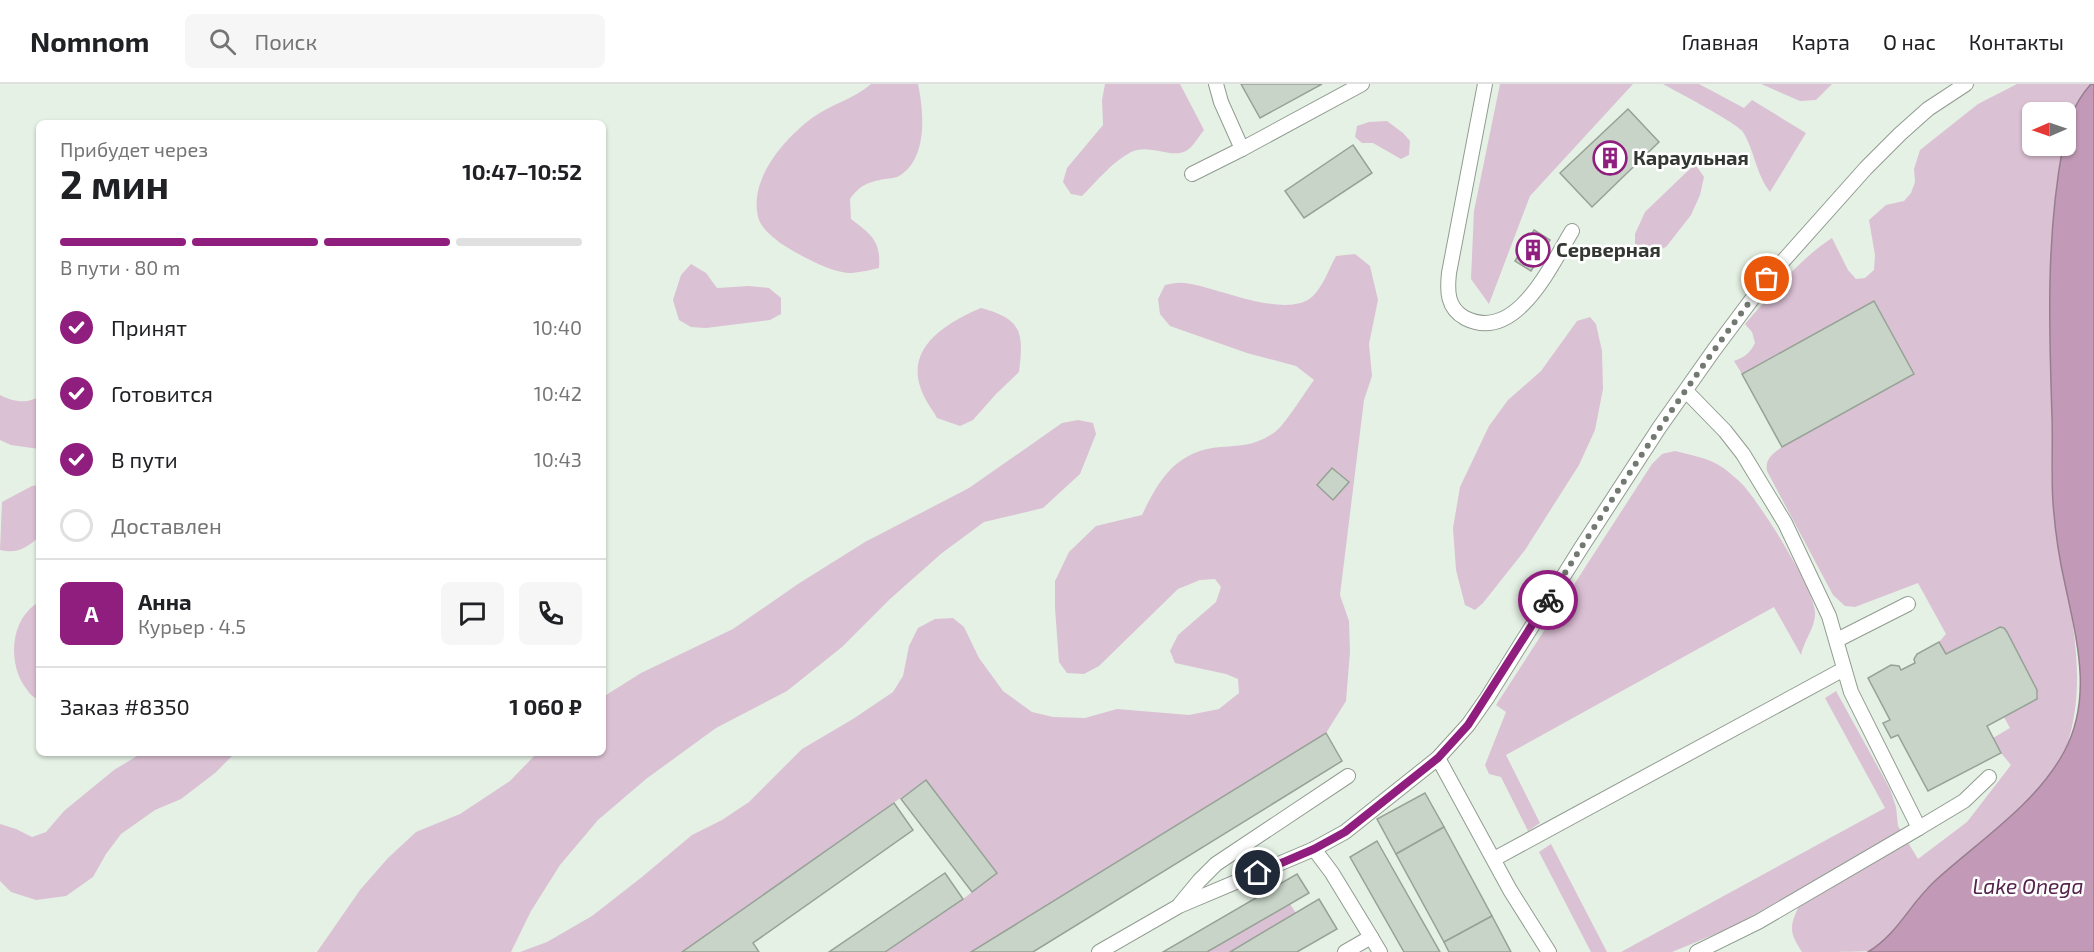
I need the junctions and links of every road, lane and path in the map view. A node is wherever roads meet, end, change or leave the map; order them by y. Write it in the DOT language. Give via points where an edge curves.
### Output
graph roads {
  1 [pos="1216,84"];
  2 [pos="1362,84"];
  3 [pos="1485,84"];
  4 [pos="1966,84"];
  5 [pos="1242,149"];
  6 [pos="1192,174"];
  7 [pos="1572,231"];
  8 [pos="1686,391"];
  9 [pos="1908,604"];
  10 [pos="1837,640"];
  11 [pos="1844,669"];
  12 [pos="1438,758"];
  13 [pos="1348,776"];
  14 [pos="1989,777"];
  15 [pos="1918,828"];
  16 [pos="1314,849"];
  17 [pos="1494,859"];
  18 [pos="1179,906"];
  19 [pos="1371,937"];
  20 [pos="1099,952"];
  21 [pos="1345,952"];
  22 [pos="1380,952"];
  23 [pos="1549,952"];
  24 [pos="1697,952"];
  1 -- 5 [label="lane"];
  2 -- 5 [label="lane"];
  3 -- 7 [label="lane" via="1449,273 1447,289 1453,309 1463,317 1485,323 1509,316 1532,295"];
  4 -- 8 [label="lane" via="1928,109 1866,168 1767,279"];
  5 -- 6 [label="lane"];
  8 -- 10 [label="lane" via="1725,431 1758,478 1785,523"];
  8 -- 12 [label="lane" via="1487,698"];
  9 -- 10 [label="lane"];
  10 -- 11 [label="lane"];
  11 -- 15 [label="lane" via="1863,719"];
  11 -- 17 [label="lane"];
  12 -- 16 [label="lane" via="1345,832"];
  12 -- 17 [label="lane"];
  13 -- 18 [label="lane" via="1216,864"];
  14 -- 15 [label="lane" via="1964,801"];
  15 -- 24 [label="lane" via="1758,922"];
  16 -- 18 [label="lane"];
  16 -- 19 [label="lane"];
  17 -- 23 [label="lane"];
  18 -- 20 [label="lane"];
  19 -- 21 [label="lane"];
  19 -- 22 [label="lane"];
}
